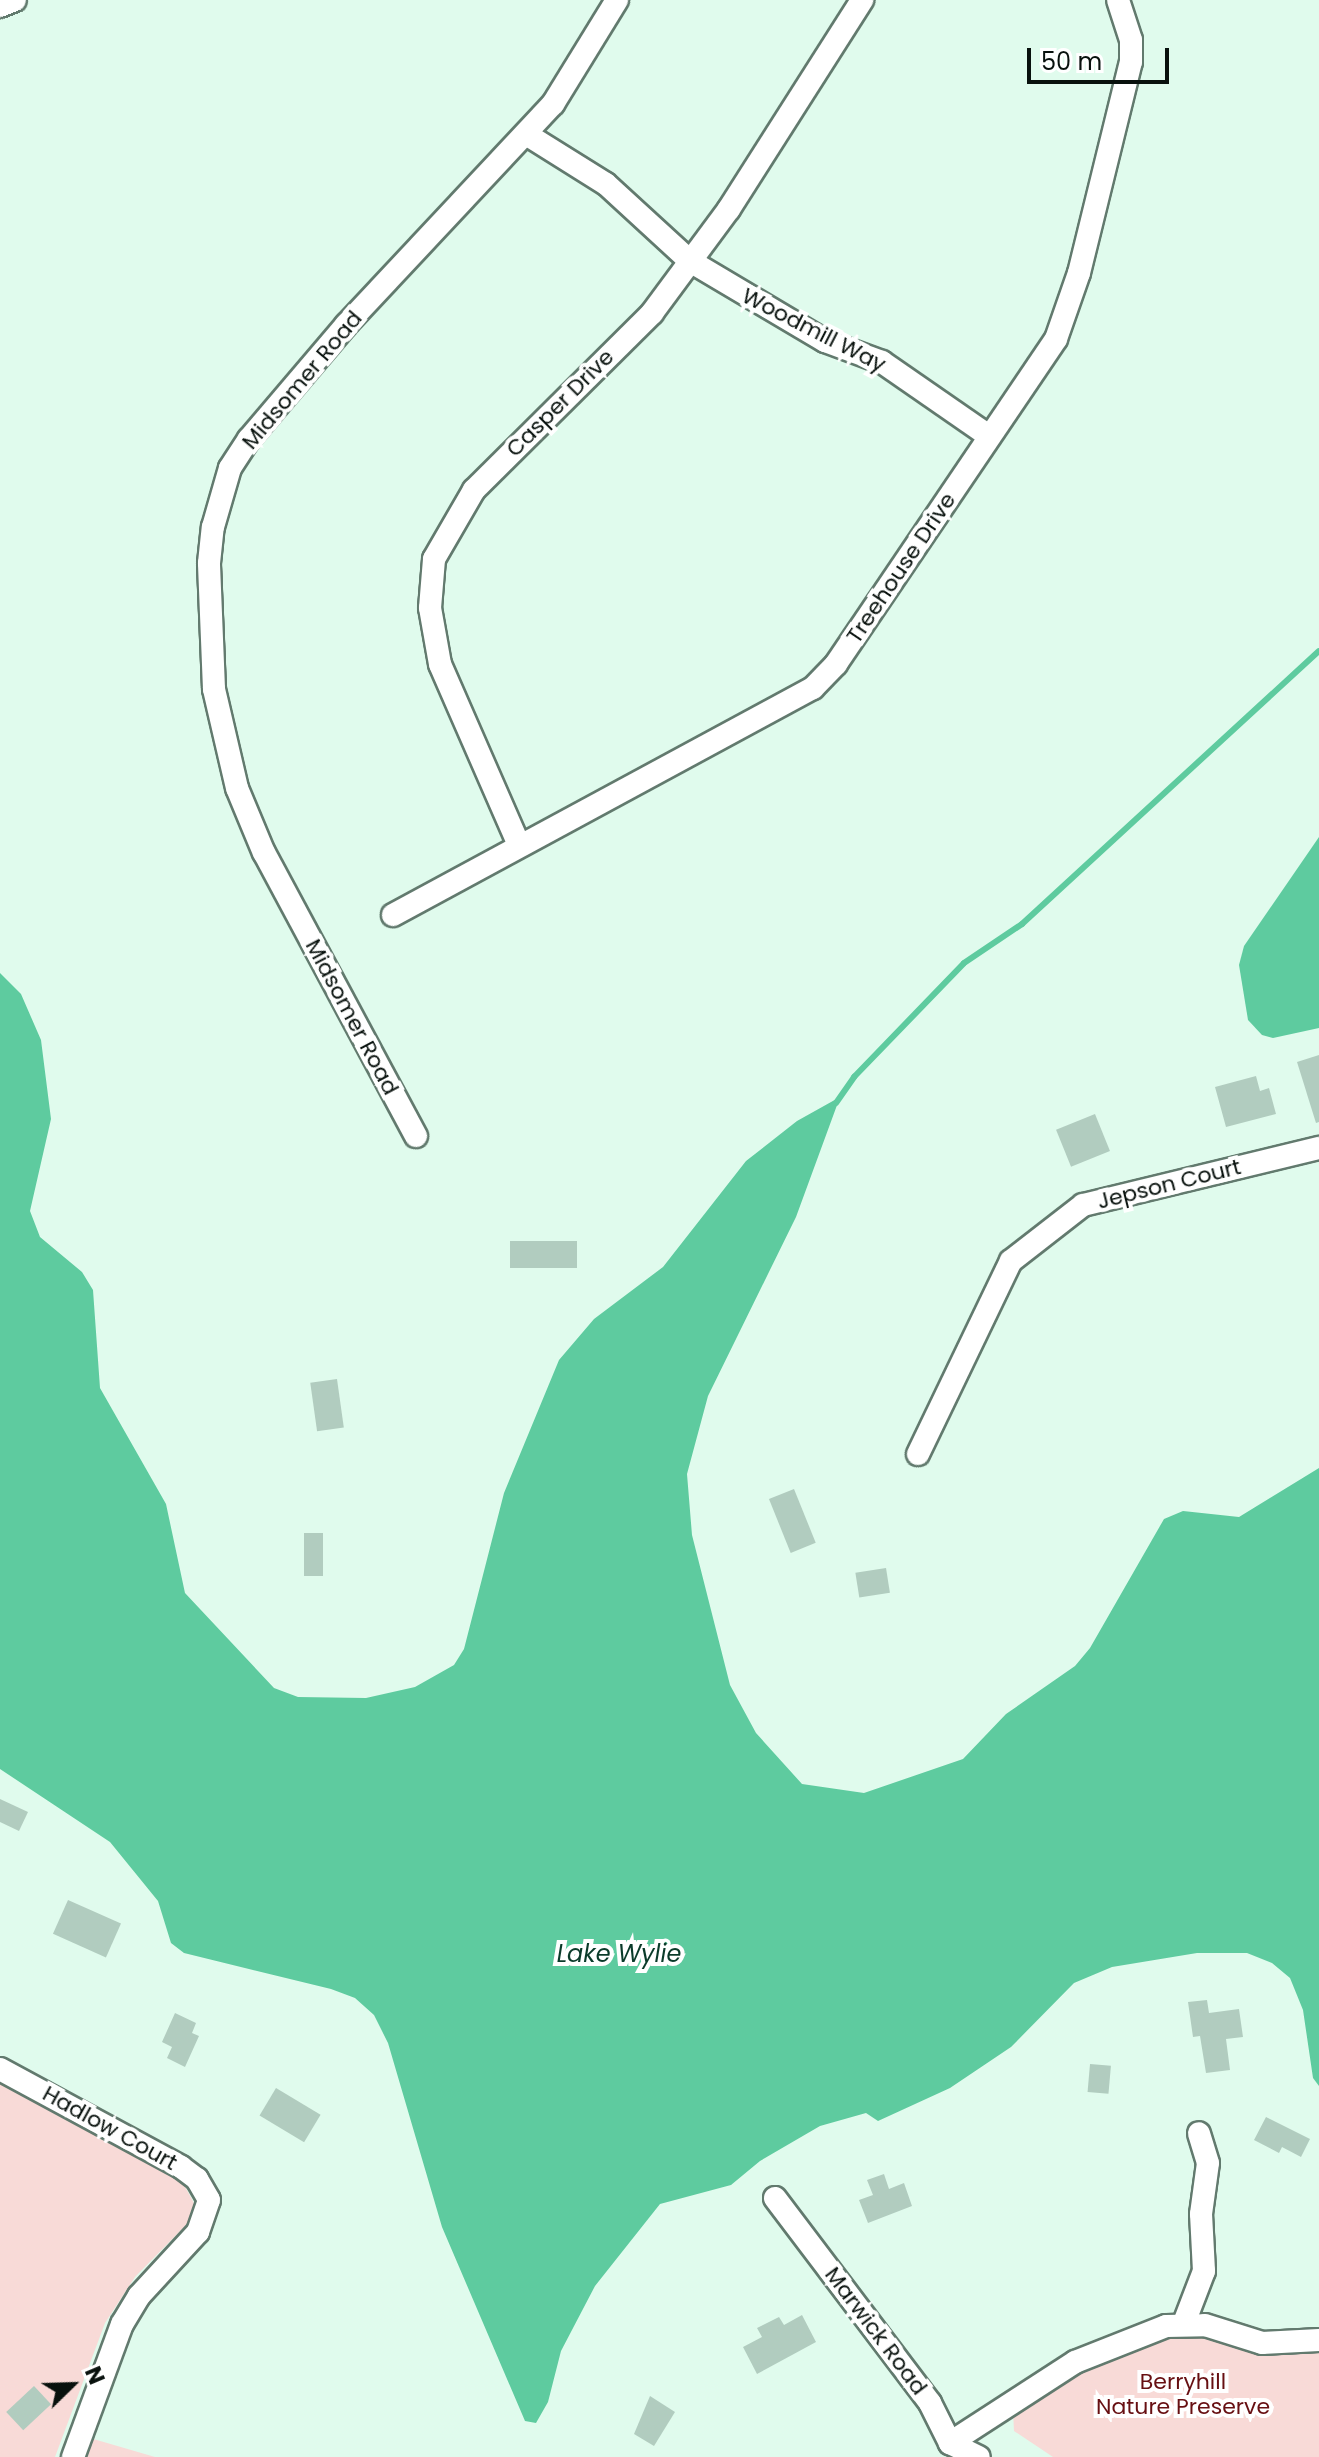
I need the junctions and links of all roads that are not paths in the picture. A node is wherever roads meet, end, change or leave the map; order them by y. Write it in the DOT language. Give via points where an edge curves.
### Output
graph roads {
  1 [pos="15,0"];
  2 [pos="617,0"];
  3 [pos="862,0"];
  4 [pos="1118,0"];
  5 [pos="0,6"];
  6 [pos="526,134"];
  7 [pos="690,261"];
  8 [pos="989,436"];
  9 [pos="519,845"];
  10 [pos="393,915"];
  11 [pos="416,1136"];
  12 [pos="1319,1148"];
  13 [pos="918,1454"];
  14 [pos="0,2069"];
  15 [pos="1199,2133"];
  16 [pos="775,2198"];
  17 [pos="1184,2323"];
  18 [pos="1319,2340"];
  19 [pos="950,2443"];
  20 [pos="73,2457"];
  21 [pos="979,2457"];
  1 -- 5 [label="street"];
  2 -- 6 [label="street, Midsomer Road" via="571,78"];
  3 -- 7 [label="street, Casper Drive"];
  4 -- 8 [label="street, Treehouse Drive" via="1131,40 1131,62 1079,273 1056,339"];
  6 -- 7 [label="street, Woodmill Way" via="606,184"];
  6 -- 11 [label="street, Midsomer Road" via="336,336 249,439 230,468 211,539 214,689 237,788 264,853"];
  7 -- 8 [label="street, Woodmill Way" via="813,334 882,362"];
  7 -- 9 [label="street, Casper Drive" via="652,313 474,490 434,559 430,608 440,664"];
  8 -- 9 [label="street, Treehouse Drive" via="836,664 813,688"];
  9 -- 10 [label="street, Treehouse Drive"];
  12 -- 13 [label="street, Jepson Court" via="1083,1205 1011,1261"];
  14 -- 20 [label="street, Hadlow Court" via="181,2167 197,2179 209,2200 198,2232 139,2296 122,2324"];
  15 -- 17 [label="street" via="1208,2163 1201,2214 1204,2271"];
  16 -- 19 [label="street, Marwick Road" via="930,2403"];
  17 -- 18 [label="street" via="1262,2343"];
  17 -- 19 [label="street" via="1084,2357"];
  19 -- 21 [label="street"];
}
